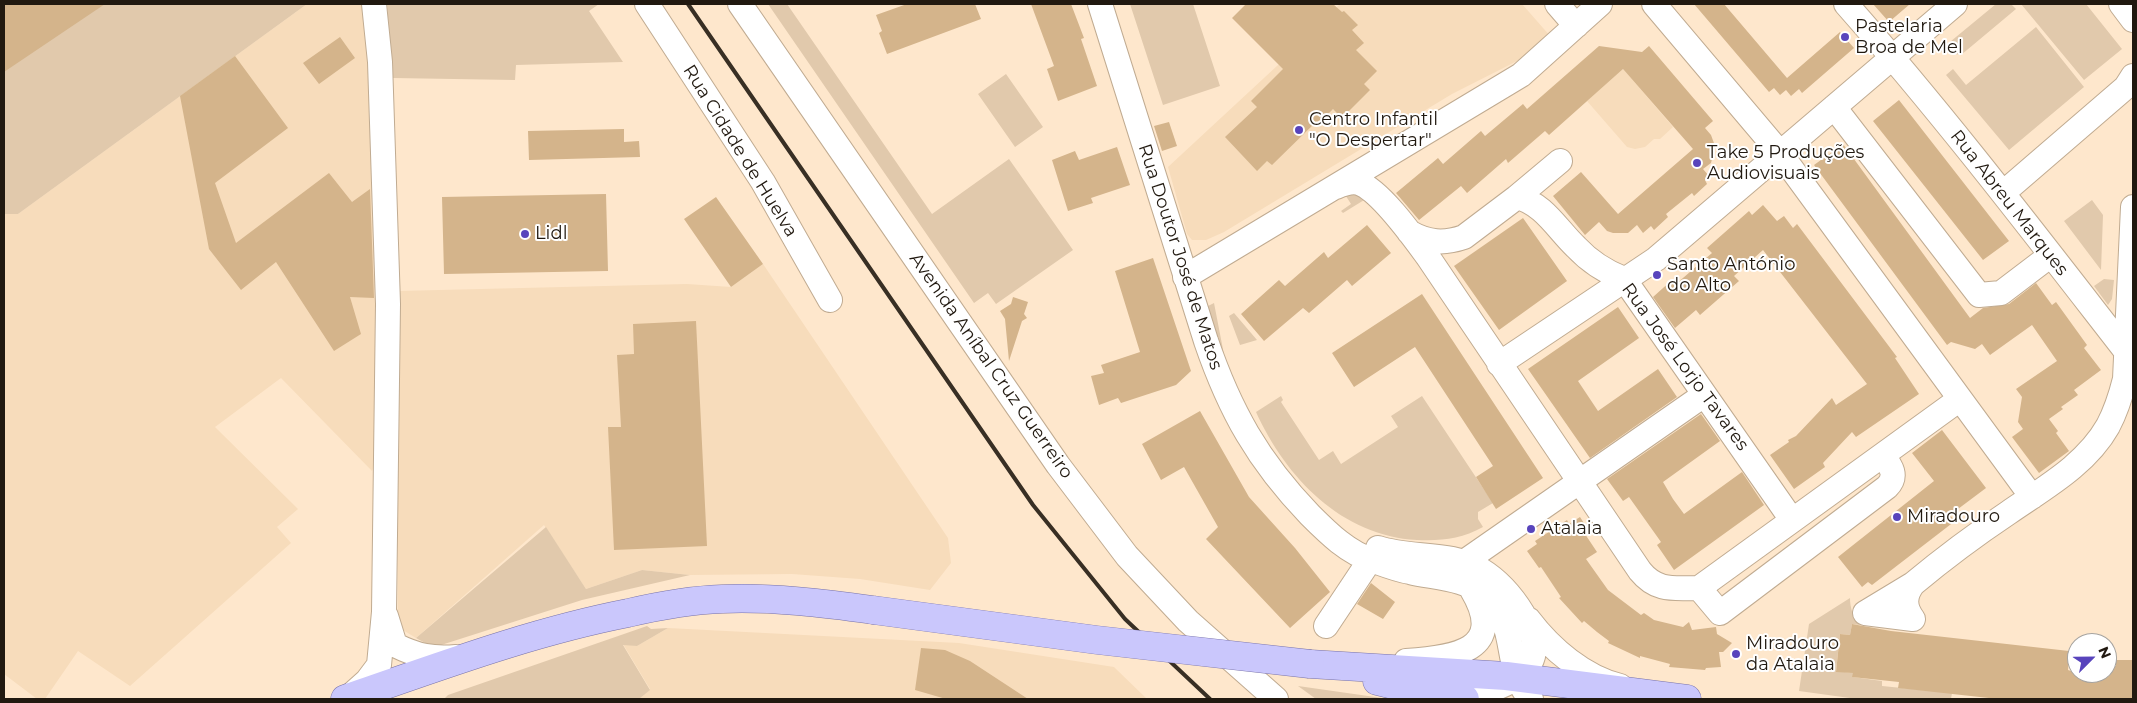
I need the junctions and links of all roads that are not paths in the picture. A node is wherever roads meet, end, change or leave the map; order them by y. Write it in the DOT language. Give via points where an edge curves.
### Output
graph roads {
  1 [pos="374,4"];
  2 [pos="648,4"];
  3 [pos="740,4"];
  4 [pos="1100,4"];
  5 [pos="1557,4"];
  6 [pos="1600,4"];
  7 [pos="1654,4"];
  8 [pos="1846,4"];
  9 [pos="1955,4"];
  10 [pos="2121,4"];
  11 [pos="2133,20"];
  12 [pos="1576,26"];
  13 [pos="1892,57"];
  14 [pos="2133,76"];
  15 [pos="2122,103"];
  16 [pos="1834,107"];
  17 [pos="1780,153"];
  18 [pos="1388,156"];
  19 [pos="1560,161"];
  20 [pos="1336,187"];
  21 [pos="2003,193"];
  22 [pos="1377,196"];
  23 [pos="1517,198"];
  24 [pos="2133,207"];
  25 [pos="1410,232"];
  26 [pos="1464,237"];
  27 [pos="2051,255"];
  28 [pos="1440,276"];
  29 [pos="1185,278"];
  30 [pos="1624,279"];
  31 [pos="830,300"];
  32 [pos="2125,350"];
  33 [pos="1499,364"];
  34 [pos="1704,395"];
  35 [pos="1960,399"];
  36 [pos="1883,456"];
  37 [pos="1580,483"];
  38 [pos="1291,495"];
  39 [pos="2032,497"];
  40 [pos="1792,520"];
  41 [pos="1370,560"];
  42 [pos="1461,576"];
  43 [pos="1912,584"];
  44 [pos="1699,588"];
  45 [pos="1512,597"];
  46 [pos="384,612"];
  47 [pos="1326,626"];
  48 [pos="475,655"];
  49 [pos="1310,664"];
  50 [pos="1576,664"];
  51 [pos="1337,666"];
  52 [pos="1375,680"];
  53 [pos="1524,688"];
  54 [pos="1605,693"];
  55 [pos="1656,695"];
  56 [pos="346,699"];
  57 [pos="1276,699"];
  58 [pos="1465,699"];
  59 [pos="1687,699"];
  1 -- 46 [label="street" via="380,62 388,304"];
  2 -- 31 [label="street, Rua Cidade de Huelva" via="763,182"];
  3 -- 57 [label="street, Avenida Aníbal Cruz Guerreiro" via="1058,465 1127,556 1188,621"];
  4 -- 29 [label="street, Rua Doutor José de Matos"];
  5 -- 12 [label="street"];
  6 -- 12 [label="street"];
  7 -- 17 [label="street"];
  8 -- 13 [label="street, Rua Abreu Marques"];
  9 -- 13 [label="street"];
  10 -- 11 [label="street"];
  12 -- 18 [label="street" via="1522,75"];
  13 -- 16 [label="street"];
  13 -- 21 [label="street, Rua Abreu Marques"];
  14 -- 15 [label="street"];
  15 -- 21 [label="street"];
  16 -- 17 [label="street"];
  16 -- 27 [label="street" via="1979,295 2001,293"];
  17 -- 30 [label="street" via="1656,259"];
  17 -- 35 [label="street"];
  18 -- 20 [label="street"];
  18 -- 22 [label="street" via="1378,167"];
  19 -- 23 [label="street"];
  20 -- 22 [label="street" via="1358,182"];
  20 -- 29 [label="street"];
  21 -- 27 [label="street, Rua Abreu Marques"];
  22 -- 25 [label="street"];
  23 -- 26 [label="street"];
  23 -- 30 [label="street, Rua José Lorjo Tavares" via="1535,204 1576,248 1595,264"];
  24 -- 32 [label="street"];
  25 -- 26 [label="street" via="1436,242"];
  25 -- 28 [label="street"];
  26 -- 28 [label="street" via="1442,258"];
  27 -- 32 [label="street, Rua Abreu Marques"];
  28 -- 33 [label="street"];
  29 -- 38 [label="street, Rua Doutor José de Matos" via="1215,369 1233,410 1254,446"];
  30 -- 33 [label="street"];
  30 -- 34 [label="street, Rua José Lorjo Tavares"];
  32 -- 39 [label="street" via="2125,379 2108,427 2065,474"];
  33 -- 37 [label="street"];
  34 -- 37 [label="street"];
  34 -- 40 [label="street, Rua José Lorjo Tavares"];
  35 -- 36 [label="street"];
  35 -- 39 [label="street"];
  36 -- 40 [label="street"];
  36 -- 44 [label="street" via="1894,478 1887,487 1720,613"];
  37 -- 42 [label="street"];
  37 -- 44 [label="street" via="1650,582 1670,588"];
  38 -- 41 [label="street" via="1332,538"];
  38 -- 42 [label="street" via="1333,529 1369,545"];
  39 -- 43 [label="street"];
  40 -- 44 [label="street"];
  41 -- 42 [label="street" via="1409,572"];
  41 -- 47 [label="street"];
  42 -- 45 [label="street" via="1479,568"];
  42 -- 51 [label="street" via="1481,608 1484,622 1480,638 1468,650 1422,660"];
  42 -- 53 [label="street" via="1487,596 1500,612 1510,640 1512,664"];
  43 -- 43 [label="street" via="1865,613 1912,619 1905,602"];
  45 -- 50 [label="street" via="1545,640"];
  45 -- 53 [label="street" via="1527,622 1534,644"];
  46 -- 48 [label="street" via="395,645 411,653 436,659"];
  46 -- 56 [label="street" via="379,665 367,681"];
  48 -- 49 [label="main road, bridge" via="583,622 659,606 720,599 816,602 1097,640"];
  48 -- 56 [label="main road"];
  49 -- 51 [label="main road"];
  49 -- 52 [label="main road"];
  50 -- 54 [label="street"];
  50 -- 55 [label="street" via="1612,684"];
  51 -- 53 [label="main road"];
  52 -- 53 [label="street" via="1473,692"];
  52 -- 58 [label="main road" via="1438,696"];
  53 -- 54 [label="main road"];
  54 -- 55 [label="main road"];
  55 -- 59 [label="main road"];
}
